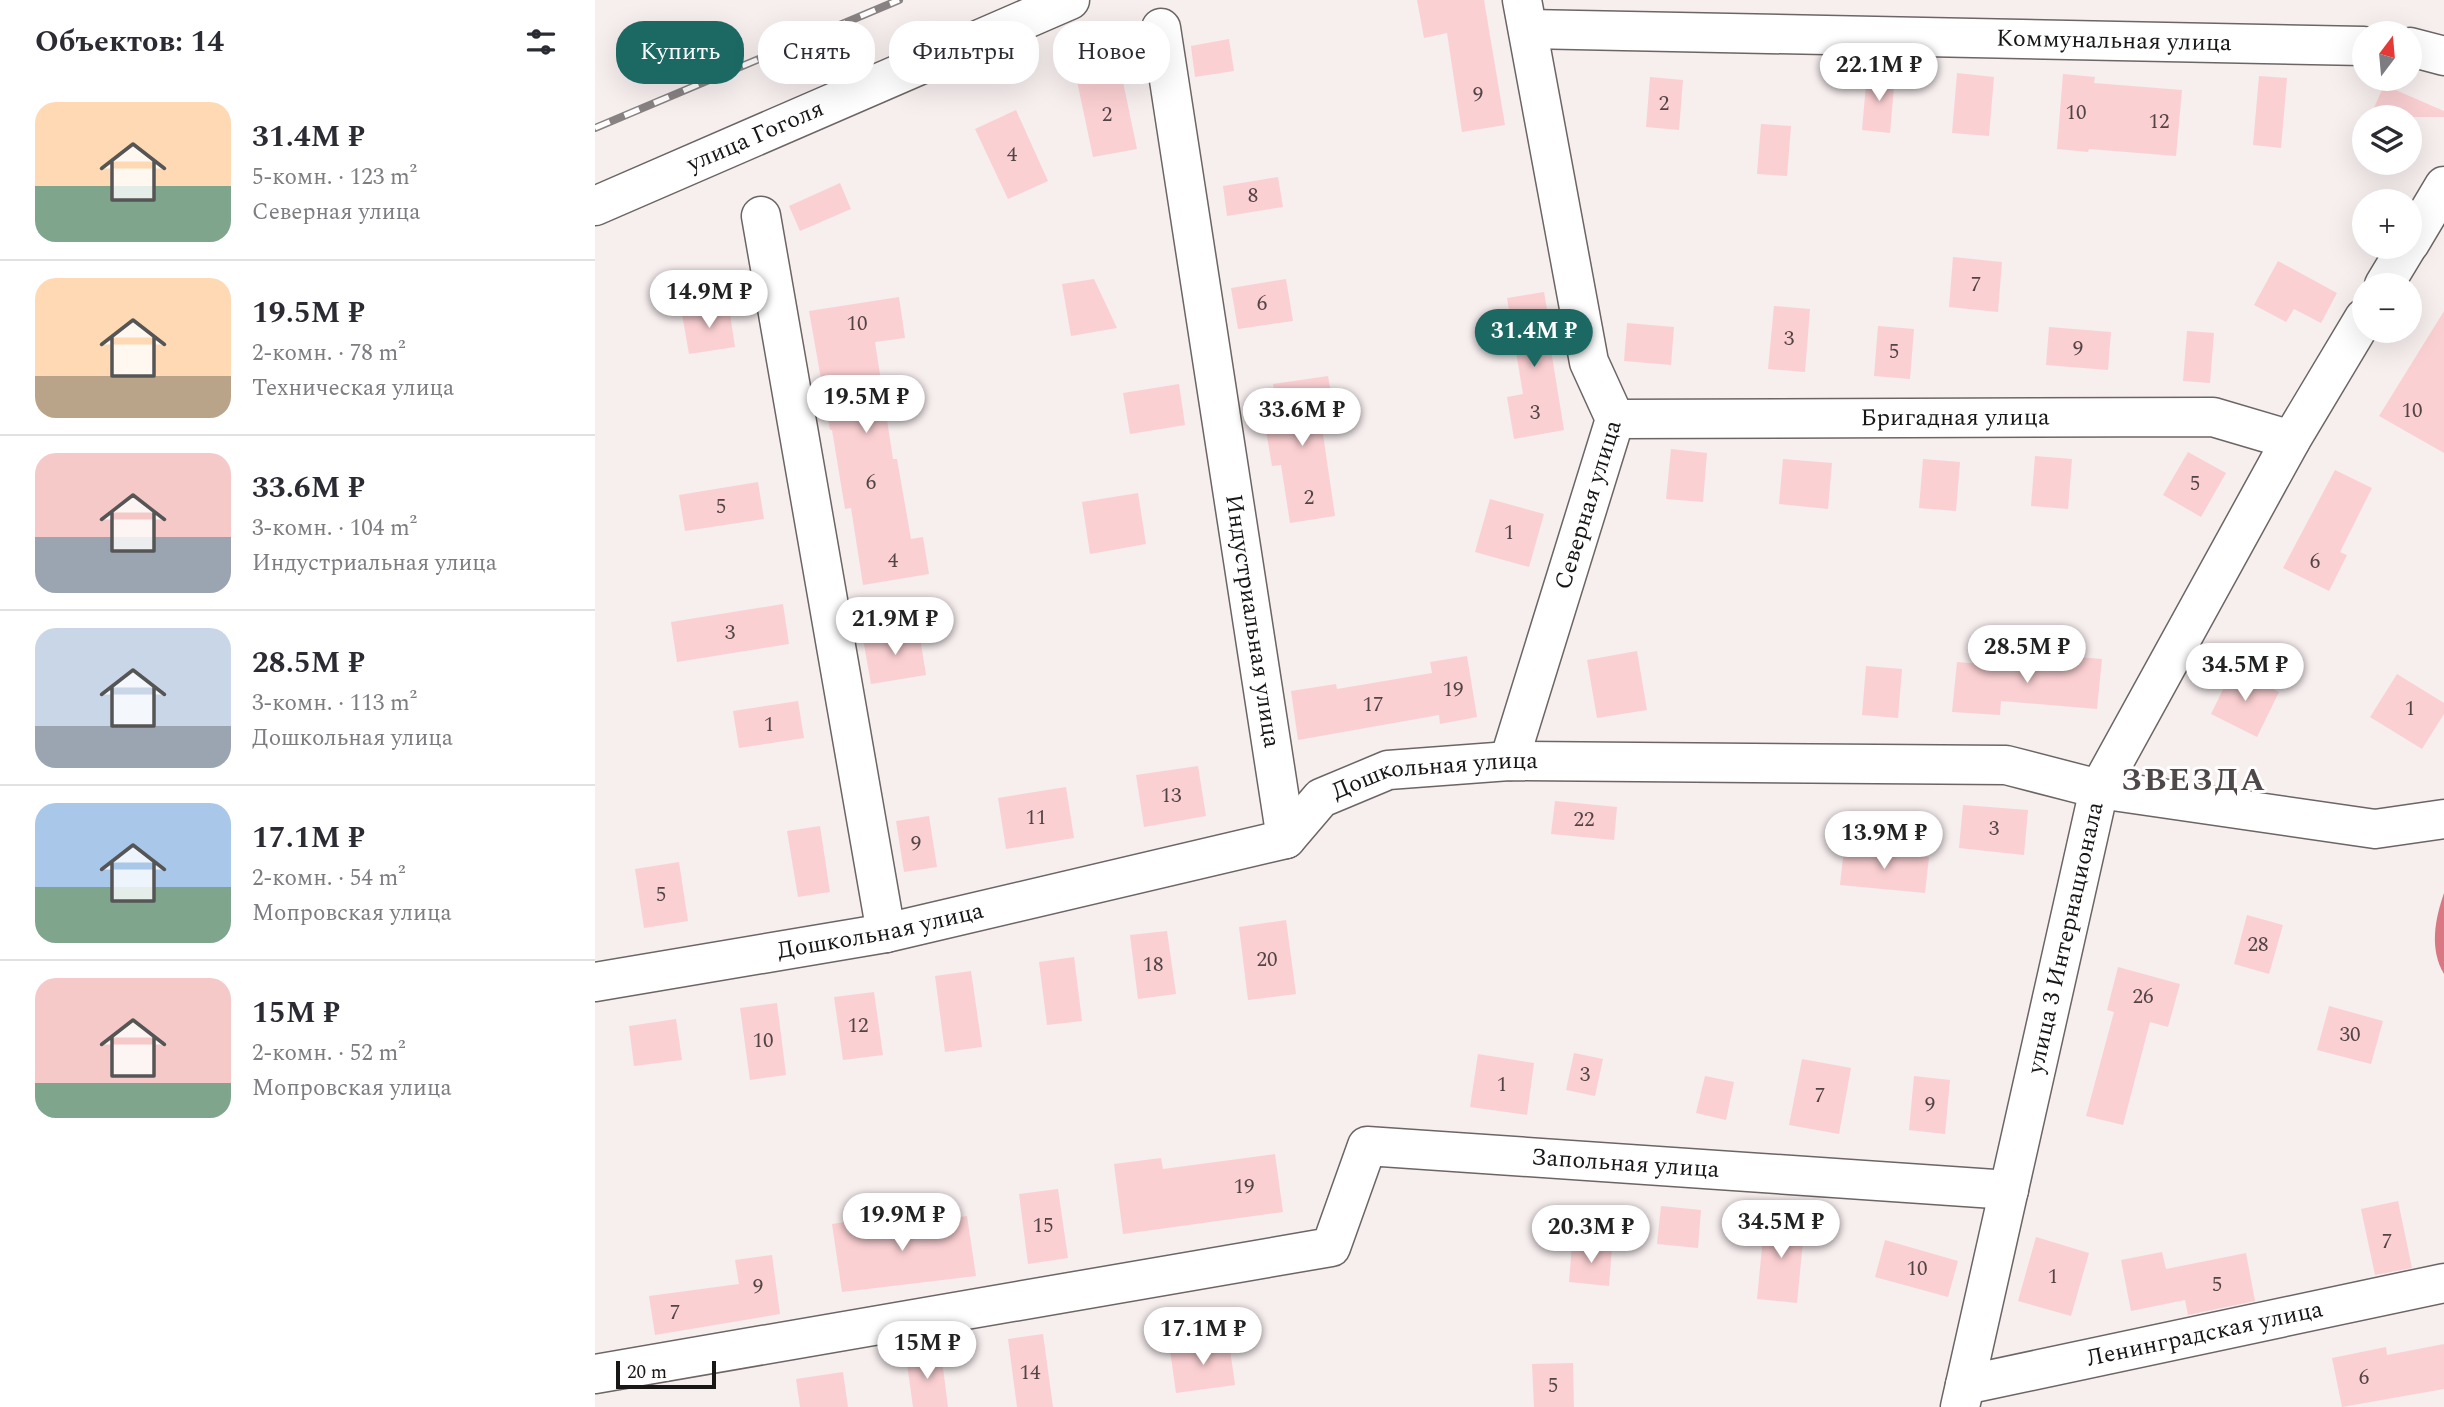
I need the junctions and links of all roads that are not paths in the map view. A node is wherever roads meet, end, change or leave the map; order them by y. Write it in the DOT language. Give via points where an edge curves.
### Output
graph roads {
  1 [pos="1070,0"];
  2 [pos="1525,15"];
  3 [pos="2352,46"];
  4 [pos="2422,50"];
  5 [pos="2444,56"];
  6 [pos="1169,84"];
  7 [pos="2444,186"];
  8 [pos="595,206"];
  9 [pos="761,216"];
  10 [pos="2422,223"];
  11 [pos="2352,338"];
  12 [pos="1615,419"];
  13 [pos="2291,440"];
  14 [pos="1509,761"];
  15 [pos="2099,789"];
  16 [pos="2444,819"];
  17 [pos="1286,839"];
  18 [pos="885,933"];
  19 [pos="595,982"];
  20 [pos="2009,1190"];
  21 [pos="2444,1283"];
  22 [pos="595,1374"];
  23 [pos="1962,1396"];
  1 -- 8 [label="street, улица Гоголя"];
  2 -- 3 [label="street, Коммунальная улица"];
  2 -- 12 [label="street, Северная улица" via="1588,362"];
  4 -- 5 [label="street"];
  6 -- 17 [label="street, Индустриальная улица"];
  7 -- 10 [label="street"];
  9 -- 18 [label="street"];
  11 -- 13 [label="street, улица 3 Интернационала"];
  12 -- 13 [label="street, Бригадная улица" via="2213,417"];
  12 -- 14 [label="street, Северная улица"];
  13 -- 15 [label="street, улица 3 Интернационала"];
  14 -- 15 [label="street, Дошкольная улица" via="2006,765"];
  14 -- 17 [label="street, Дошкольная улица" via="1388,769 1321,797"];
  15 -- 16 [label="street, Дошкольная улица" via="2375,829"];
  15 -- 20 [label="street, улица 3 Интернационала"];
  17 -- 18 [label="street, Дошкольная улица"];
  18 -- 19 [label="street, Дошкольная улица"];
  20 -- 22 [label="street, Запольная улица" via="1367,1146 1331,1247"];
  20 -- 23 [label="street, улица 3 Интернационала"];
  21 -- 23 [label="street, Ленинградская улица"];
}
